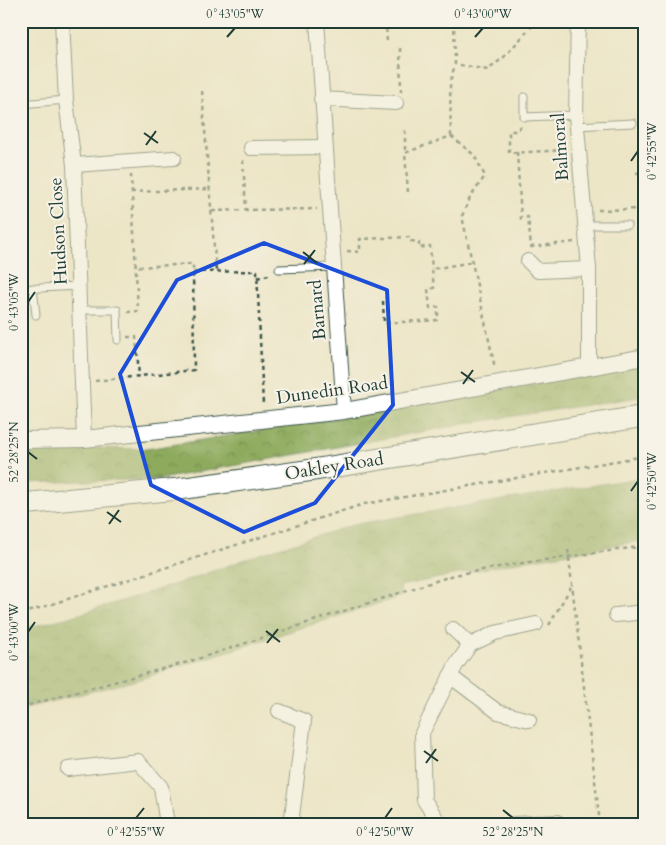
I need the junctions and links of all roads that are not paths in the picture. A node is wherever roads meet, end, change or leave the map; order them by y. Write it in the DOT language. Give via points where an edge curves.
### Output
graph roads {
  1 [pos="62,21"];
  2 [pos="317,21"];
  3 [pos="578,21"];
  4 [pos="524,97"];
  5 [pos="321,99"];
  6 [pos="66,100"];
  7 [pos="396,103"];
  8 [pos="21,104"];
  9 [pos="576,120"];
  10 [pos="633,124"];
  11 [pos="325,147"];
  12 [pos="251,148"];
  13 [pos="174,158"];
  14 [pos="74,165"];
  15 [pos="585,225"];
  16 [pos="627,225"];
  17 [pos="528,261"];
  18 [pos="333,267"];
  19 [pos="279,269"];
  20 [pos="589,269"];
  21 [pos="79,286"];
  22 [pos="33,288"];
  23 [pos="21,289"];
  24 [pos="80,310"];
  25 [pos="36,315"];
  26 [pos="118,339"];
  27 [pos="645,357"];
  28 [pos="589,366"];
  29 [pos="344,411"];
  30 [pos="645,416"];
  31 [pos="21,440"];
  32 [pos="84,440"];
  33 [pos="21,504"];
  34 [pos="645,612"];
  35 [pos="616,615"];
  36 [pos="536,624"];
  37 [pos="453,629"];
  38 [pos="470,645"];
  39 [pos="450,676"];
  40 [pos="279,712"];
  41 [pos="529,720"];
  42 [pos="68,769"];
  43 [pos="557,822"];
  44 [pos="167,824"];
  45 [pos="291,824"];
  46 [pos="440,824"];
  47 [pos="514,824"];
  1 -- 6 [label="street, Hudson Close"];
  2 -- 5 [label="street, Barnard"];
  3 -- 9 [label="street, Balmoral"];
  4 -- 9 [label="lane" via="524,117"];
  5 -- 7 [label="street"];
  5 -- 11 [label="street, Barnard"];
  6 -- 8 [label="lane"];
  6 -- 14 [label="street, Hudson Close"];
  9 -- 10 [label="lane"];
  9 -- 15 [label="street, Balmoral"];
  11 -- 12 [label="street"];
  11 -- 18 [label="street, Barnard"];
  13 -- 14 [label="street"];
  14 -- 21 [label="street, Hudson Close"];
  15 -- 16 [label="lane"];
  15 -- 20 [label="street, Balmoral"];
  17 -- 20 [label="street" via="538,271"];
  18 -- 19 [label="lane"];
  18 -- 29 [label="street, Barnard"];
  20 -- 28 [label="street, Balmoral"];
  21 -- 22 [label="lane"];
  21 -- 24 [label="street, Hudson Close"];
  22 -- 23 [label="lane"];
  22 -- 25 [label="lane"];
  24 -- 26 [label="lane" via="118,310"];
  24 -- 32 [label="street, Hudson Close"];
  27 -- 28 [label="street, Dunedin Road"];
  28 -- 29 [label="street, Dunedin Road"];
  29 -- 32 [label="street, Dunedin Road"];
  30 -- 33 [label="main road, Oakley Road" via="274,476"];
  31 -- 32 [label="street, Dunedin Road"];
  34 -- 35 [label="street"];
  36 -- 38 [label="street" via="495,633"];
  37 -- 38 [label="street"];
  38 -- 39 [label="street"];
  39 -- 41 [label="street" via="498,712"];
  39 -- 46 [label="street" via="422,733 424,800"];
  40 -- 45 [label="street" via="304,721"];
  42 -- 44 [label="street" via="138,761 160,787"];
  43 -- 47 [label="street"];
}
